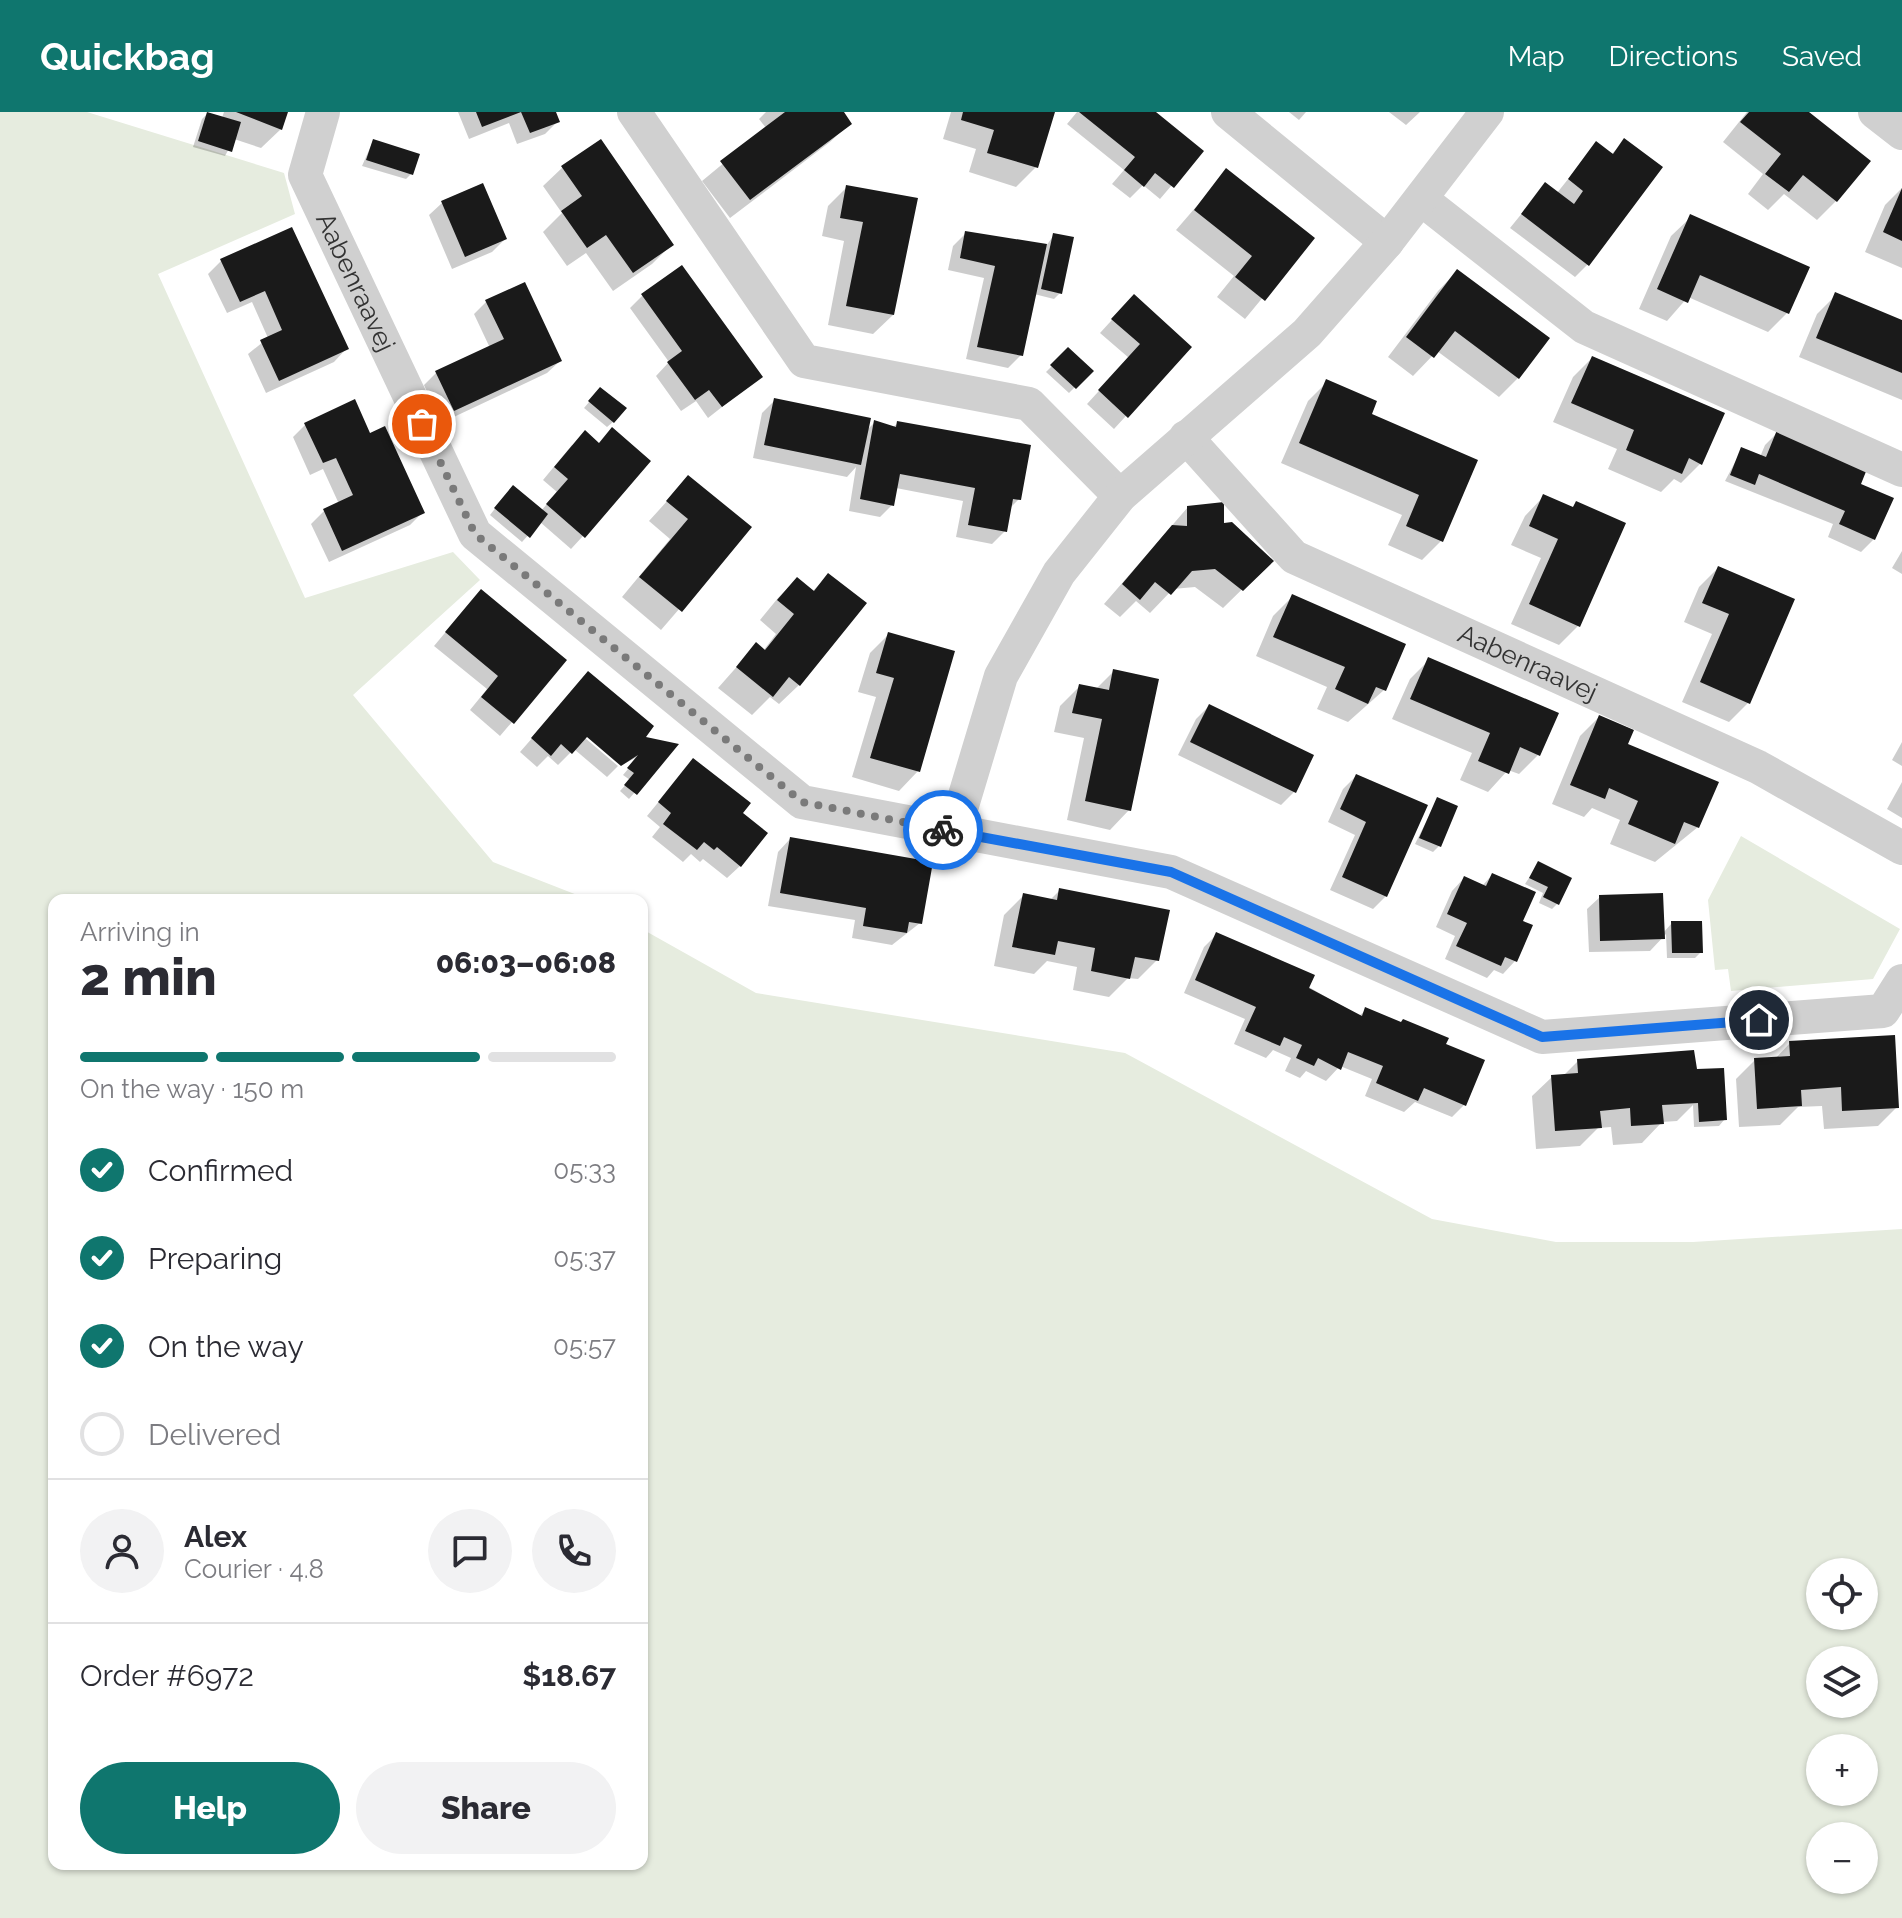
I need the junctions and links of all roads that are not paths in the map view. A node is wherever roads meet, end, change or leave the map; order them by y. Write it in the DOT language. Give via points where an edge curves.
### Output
graph roads {
  1 [pos="323,112"];
  2 [pos="634,112"];
  3 [pos="1228,112"];
  4 [pos="1487,112"];
  5 [pos="1875,112"];
  6 [pos="1902,133"];
  7 [pos="1421,199"];
  8 [pos="1387,242"];
  9 [pos="1186,437"];
  10 [pos="1902,470"];
  11 [pos="1120,496"];
  12 [pos="954,832"];
  13 [pos="1902,848"];
  14 [pos="1902,981"];
  1 -- 12 [label="street, Aabenraavej" via="305,175 475,534 802,802"];
  2 -- 11 [label="street" via="804,361 1029,404"];
  3 -- 8 [label="street"];
  4 -- 7 [label="street"];
  5 -- 6 [label="street"];
  7 -- 8 [label="street"];
  7 -- 10 [label="street" via="1584,327"];
  8 -- 9 [label="street" via="1307,333"];
  9 -- 11 [label="street"];
  9 -- 13 [label="street, Aabenraavej" via="1294,557 1758,767"];
  11 -- 12 [label="street" via="1059,573 1001,676"];
  12 -- 14 [label="street, Aabenraavej" via="1171,872 1542,1037 1883,1011"];
}
